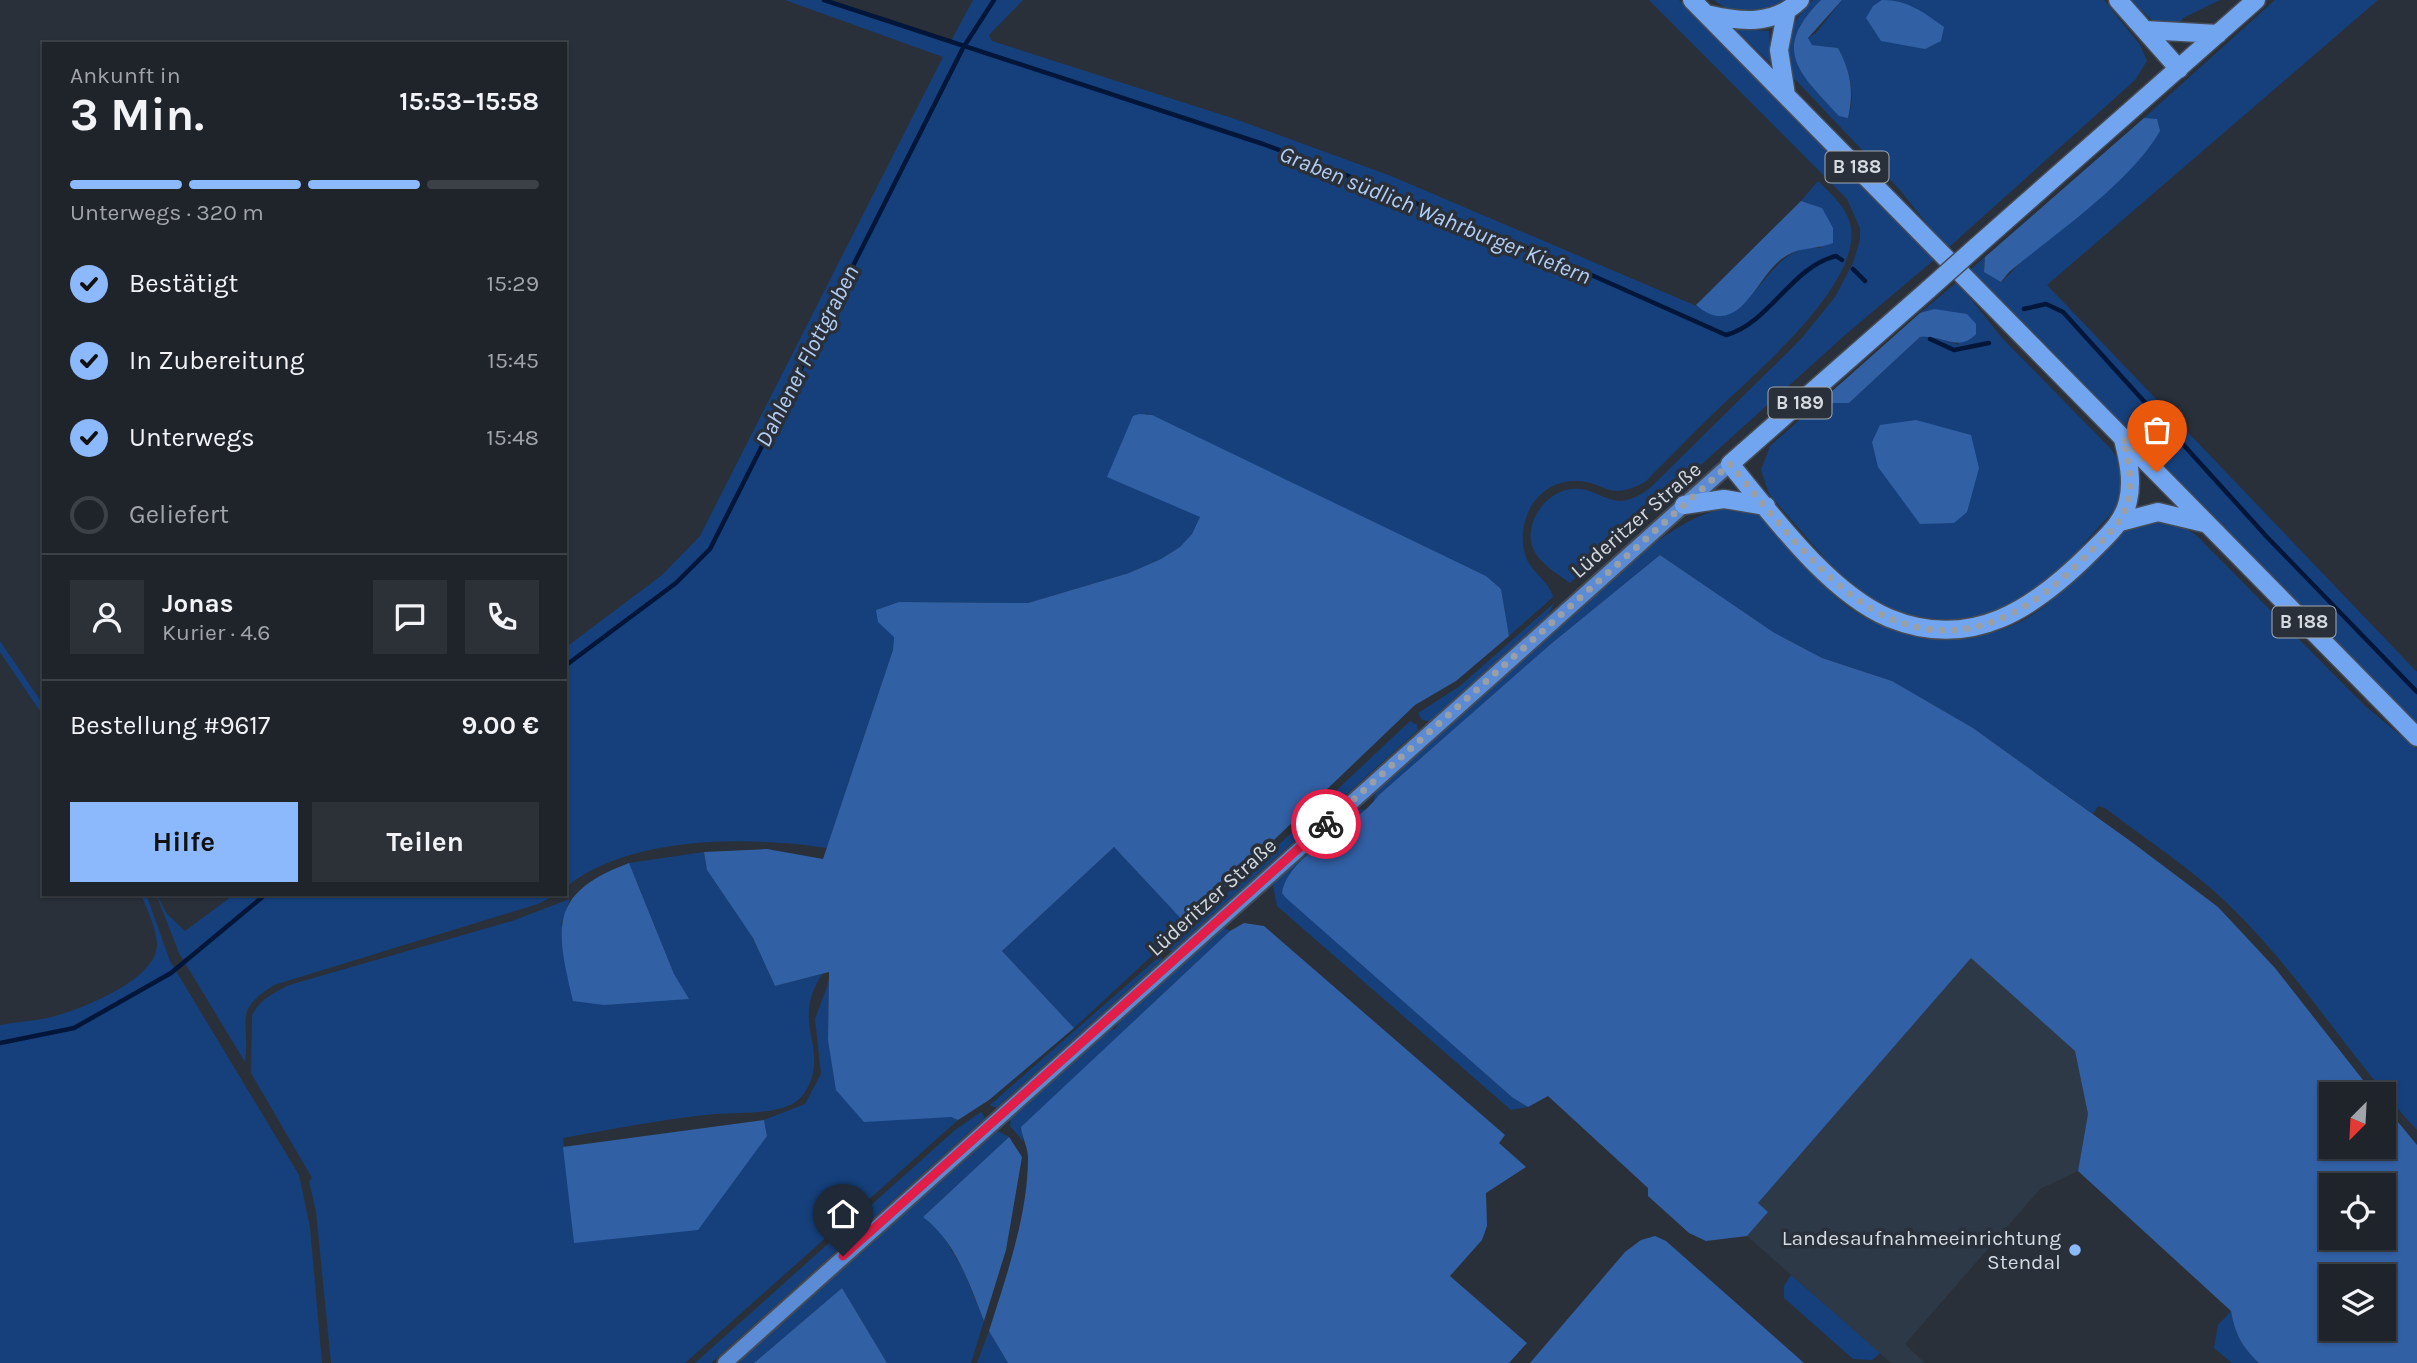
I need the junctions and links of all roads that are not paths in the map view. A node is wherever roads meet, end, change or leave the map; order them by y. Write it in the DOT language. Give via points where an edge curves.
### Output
graph roads {
  1 [pos="1692,0"];
  2 [pos="1800,0"];
  3 [pos="2118,0"];
  4 [pos="2256,0"];
  5 [pos="1706,14"];
  6 [pos="1786,14"];
  7 [pos="2145,30"];
  8 [pos="2218,34"];
  9 [pos="2179,69"];
  10 [pos="1786,95"];
  11 [pos="2123,439"];
  12 [pos="1730,464"];
  13 [pos="1684,505"];
  14 [pos="1766,506"];
  15 [pos="2120,522"];
  16 [pos="2207,524"];
  17 [pos="2417,737"];
  18 [pos="725,1363"];
  1 -- 5 [label="main road, B 188"];
  2 -- 6 [label="main road"];
  3 -- 7 [label="main road"];
  4 -- 8 [label="main road, B 189"];
  5 -- 6 [label="main road" via="1745,21"];
  5 -- 10 [label="main road, B 188"];
  6 -- 10 [label="main road" via="1779,50"];
  7 -- 8 [label="main road"];
  7 -- 9 [label="main road"];
  8 -- 9 [label="main road, B 189"];
  9 -- 12 [label="main road, B 189, bridge"];
  10 -- 11 [label="main road, B 188"];
  11 -- 15 [label="main road" via="2131,485"];
  11 -- 16 [label="main road"];
  12 -- 13 [label="main road, Lüderitzer Straße"];
  12 -- 14 [label="main road"];
  13 -- 14 [label="main road" via="1724,499"];
  13 -- 18 [label="main road, Lüderitzer Straße"];
  14 -- 15 [label="main road" via="1854,599 1894,620 1941,629 1990,623 2027,608 2061,582"];
  15 -- 16 [label="main road" via="2158,512"];
  16 -- 17 [label="main road, B 188"];
}
